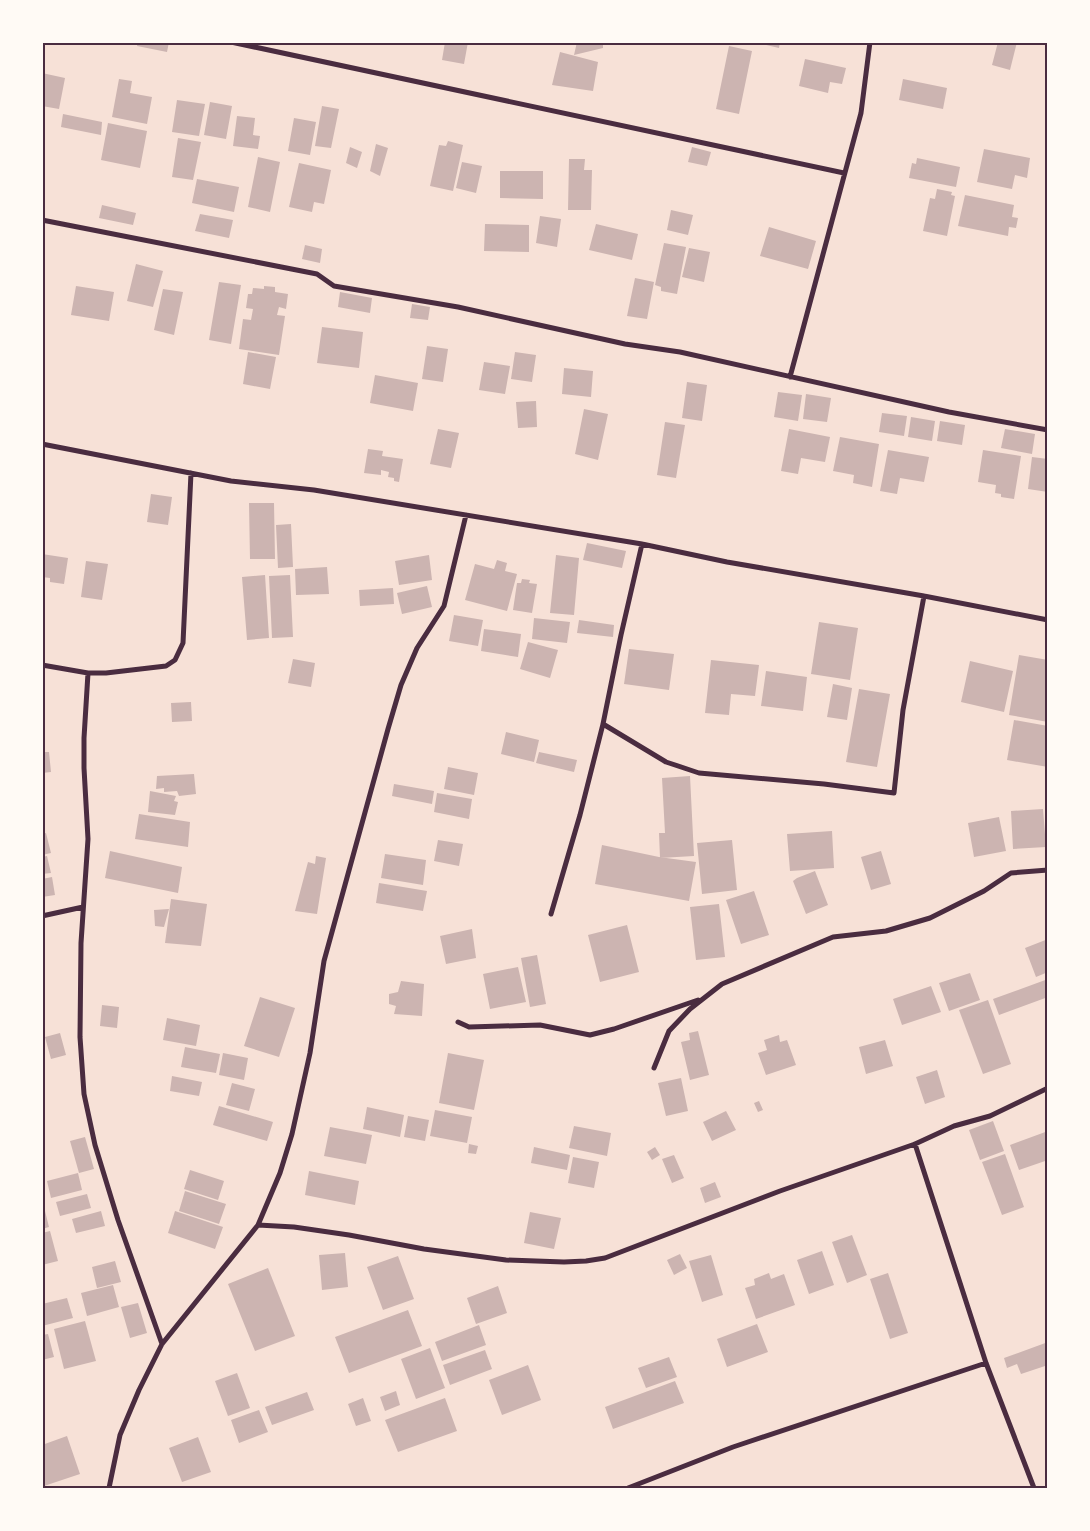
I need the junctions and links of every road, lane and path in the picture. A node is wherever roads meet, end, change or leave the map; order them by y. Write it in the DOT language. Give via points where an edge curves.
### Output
graph roads {
  1 [pos="231,42"];
  2 [pos="870,42"];
  3 [pos="844,173"];
  4 [pos="42,220"];
  5 [pos="790,377"];
  6 [pos="1048,430"];
  7 [pos="42,444"];
  8 [pos="191,473"];
  9 [pos="466,515"];
  10 [pos="642,544"];
  11 [pos="924,596"];
  12 [pos="1048,620"];
  13 [pos="42,665"];
  14 [pos="88,673"];
  15 [pos="603,724"];
  16 [pos="1048,870"];
  17 [pos="83,907"];
  18 [pos="551,914"];
  19 [pos="42,916"];
  20 [pos="704,999"];
  21 [pos="458,1022"];
  22 [pos="654,1068"];
  23 [pos="1048,1088"];
  24 [pos="914,1144"];
  25 [pos="258,1225"];
  26 [pos="162,1344"];
  27 [pos="986,1363"];
  28 [pos="109,1488"];
  29 [pos="628,1488"];
  30 [pos="1034,1488"];
  1 -- 3 [label="street"];
  2 -- 3 [label="street" via="861,112"];
  3 -- 5 [label="street"];
  4 -- 5 [label="street" via="317,274 334,286 458,307"];
  5 -- 6 [label="street"];
  7 -- 8 [label="street"];
  8 -- 9 [label="street"];
  8 -- 14 [label="street" via="183,643 176,660 166,666"];
  9 -- 10 [label="street"];
  9 -- 25 [label="street" via="444,606 417,648 401,685 388,729 324,960 310,1053 292,1134"];
  10 -- 11 [label="street"];
  10 -- 15 [label="street"];
  11 -- 12 [label="street"];
  11 -- 15 [label="street" via="903,710 894,794 699,773 666,762"];
  13 -- 14 [label="street"];
  14 -- 17 [label="street" via="84,738 88,839"];
  15 -- 18 [label="street"];
  16 -- 20 [label="street" via="1011,874 930,918 886,930 833,937 722,984"];
  17 -- 19 [label="street"];
  17 -- 26 [label="street" via="80,1036 84,1094 106,1183"];
  20 -- 21 [label="street" via="590,1035 540,1025 469,1027"];
  20 -- 22 [label="street" via="669,1031"];
  23 -- 24 [label="street" via="990,1116 954,1126"];
  24 -- 25 [label="street" via="605,1258 586,1261 506,1260 349,1235"];
  24 -- 27 [label="street"];
  25 -- 26 [label="street"];
  26 -- 28 [label="street" via="120,1435"];
  27 -- 29 [label="street" via="733,1447"];
  27 -- 30 [label="street"];
}
